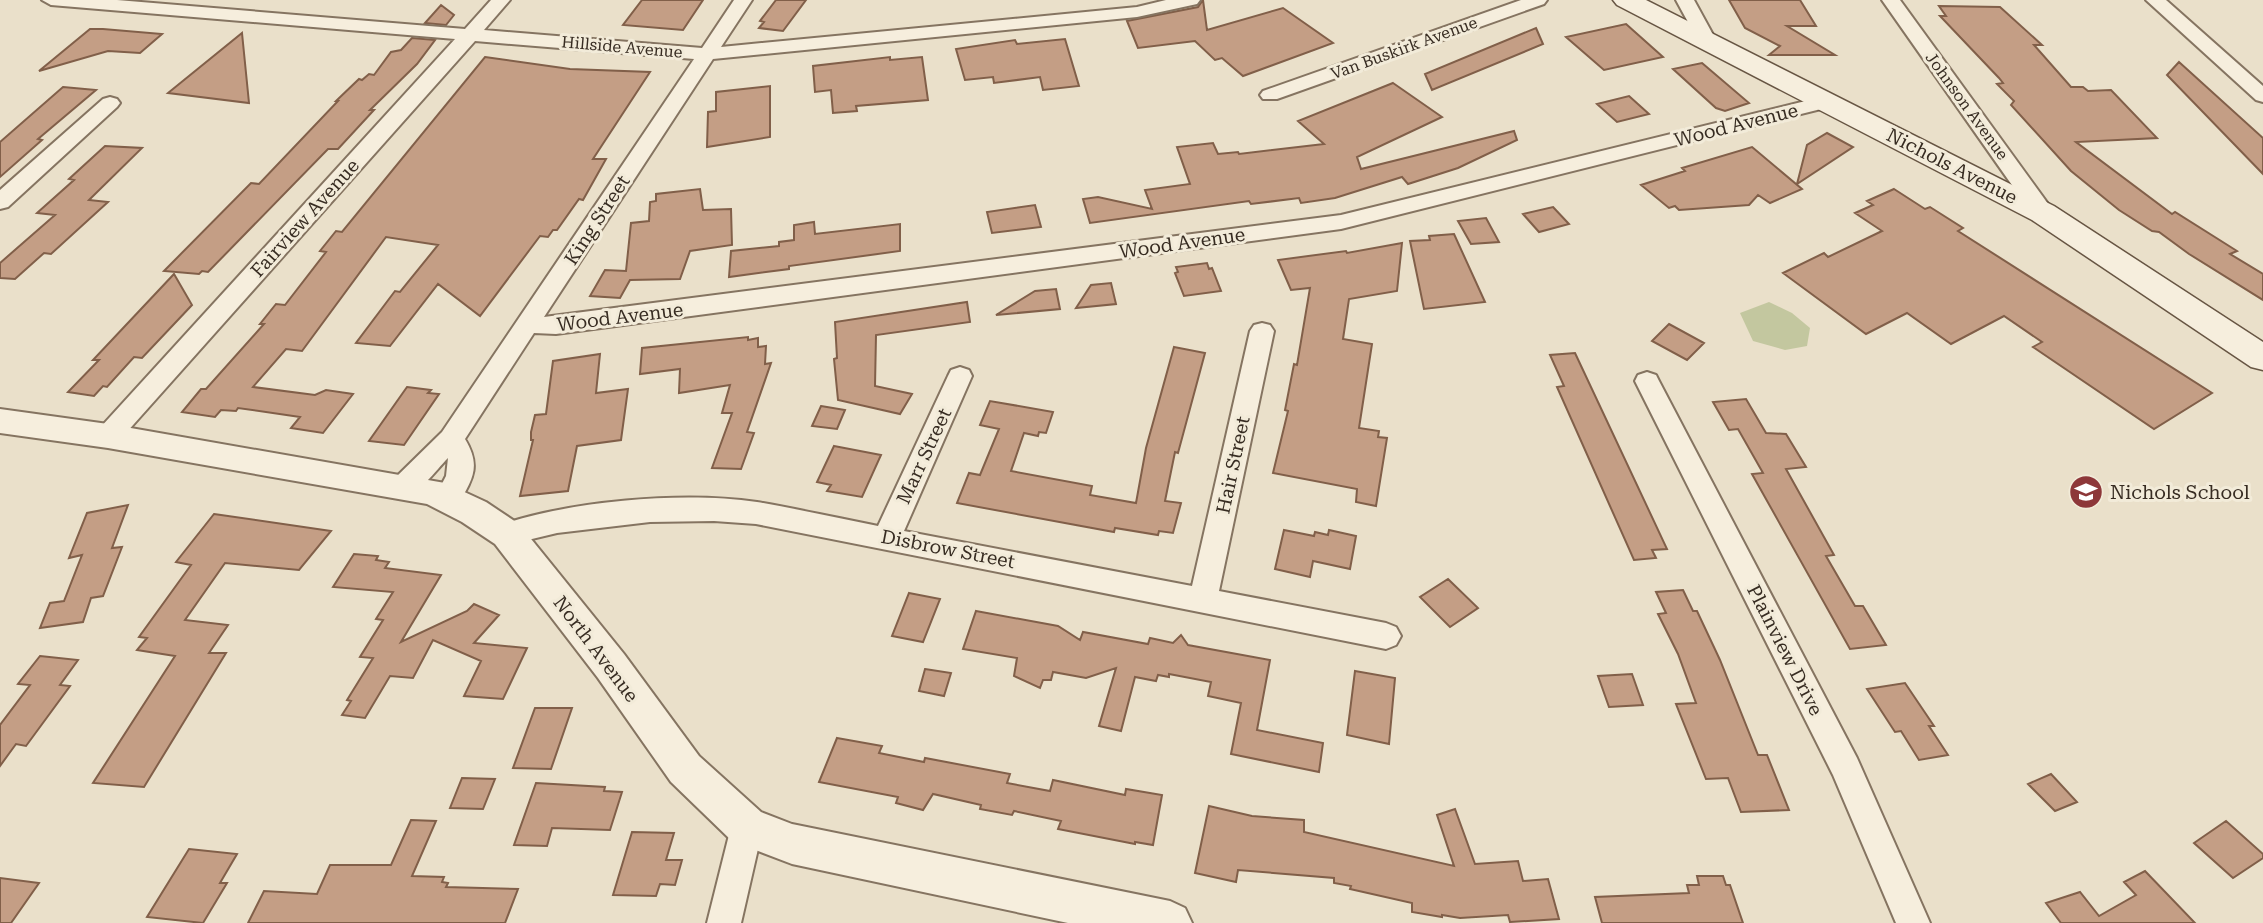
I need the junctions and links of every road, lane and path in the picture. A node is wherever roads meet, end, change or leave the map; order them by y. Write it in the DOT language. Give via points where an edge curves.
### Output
graph roads {
  1 [pos="51,0"];
  2 [pos="501,0"];
  3 [pos="743,0"];
  4 [pos="1191,0"];
  5 [pos="1538,0"];
  6 [pos="1626,0"];
  7 [pos="1685,0"];
  8 [pos="1891,0"];
  9 [pos="2155,0"];
  10 [pos="470,35"];
  11 [pos="1708,42"];
  12 [pos="706,54"];
  13 [pos="1270,95"];
  14 [pos="2263,96"];
  15 [pos="1826,102"];
  16 [pos="110,103"];
  17 [pos="0,202"];
  18 [pos="2043,213"];
  19 [pos="528,325"];
  20 [pos="1262,331"];
  21 [pos="2263,358"];
  22 [pos="960,376"];
  23 [pos="1647,381"];
  24 [pos="0,421"];
  25 [pos="108,436"];
  26 [pos="451,439"];
  27 [pos="402,487"];
  28 [pos="447,499"];
  29 [pos="508,534"];
  30 [pos="887,537"];
  31 [pos="1203,600"];
  32 [pos="1386,636"];
  33 [pos="747,827"];
  34 [pos="724,923"];
  35 [pos="1170,923"];
  36 [pos="1913,923"];
  1 -- 10 [label="street, Hillside Avenue"];
  2 -- 10 [label="street, Fairview Avenue"];
  3 -- 12 [label="street, King Street"];
  4 -- 12 [label="street, Hillside Avenue" via="1137,12"];
  5 -- 13 [label="street, Van Buskirk Avenue"];
  6 -- 11 [label="main road, Nichols Avenue"];
  7 -- 11 [label="street"];
  8 -- 18 [label="street, Johnson Avenue"];
  9 -- 14 [label="street"];
  10 -- 12 [label="street, Hillside Avenue"];
  10 -- 25 [label="street, Fairview Avenue"];
  11 -- 15 [label="main road, Nichols Avenue"];
  12 -- 19 [label="street, King Street"];
  15 -- 18 [label="main road, Nichols Avenue"];
  15 -- 19 [label="street, Wood Avenue" via="1341,222 597,321"];
  16 -- 17 [label="street"];
  18 -- 21 [label="main road, Nichols Avenue"];
  19 -- 26 [label="street, King Street"];
  20 -- 31 [label="street, Hair Street"];
  22 -- 30 [label="street, Marr Street"];
  23 -- 36 [label="street, Plainview Drive" via="1846,768"];
  24 -- 25 [label="street, North Avenue"];
  25 -- 27 [label="street, North Avenue"];
  26 -- 27 [label="street, King Street"];
  26 -- 28 [label="street" via="461,451 463,466"];
  27 -- 28 [label="street, North Avenue"];
  28 -- 29 [label="street, North Avenue"];
  29 -- 30 [label="street, Disbrow Street" via="541,524 635,512 716,509"];
  29 -- 33 [label="street, North Avenue" via="685,769"];
  30 -- 31 [label="street, Disbrow Street"];
  31 -- 32 [label="street, Disbrow Street"];
  33 -- 34 [label="street"];
  33 -- 35 [label="street, North Avenue" via="792,844"];
}
